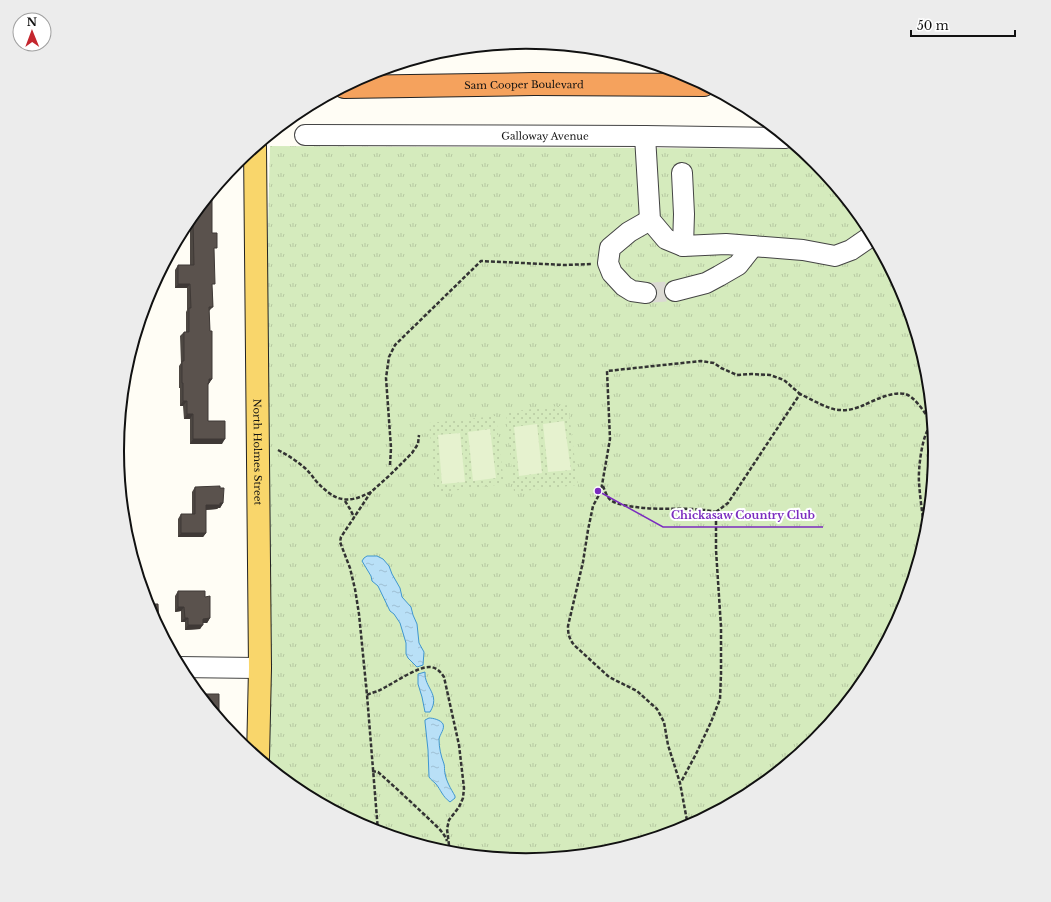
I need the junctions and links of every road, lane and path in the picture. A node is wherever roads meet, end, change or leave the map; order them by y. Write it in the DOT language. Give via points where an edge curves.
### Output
graph roads {
  1 [pos="691,85"];
  2 [pos="356,87"];
  3 [pos="305,135"];
  4 [pos="645,136"];
  5 [pos="777,138"];
  6 [pos="255,154"];
  7 [pos="682,173"];
  8 [pos="650,220"];
  9 [pos="867,239"];
  10 [pos="683,246"];
  11 [pos="754,246"];
  12 [pos="608,263"];
  13 [pos="675,291"];
  14 [pos="646,293"];
  15 [pos="800,394"];
  16 [pos="926,416"];
  17 [pos="927,431"];
  18 [pos="419,435"];
  19 [pos="278,450"];
  20 [pos="390,465"];
  21 [pos="602,486"];
  22 [pos="371,492"];
  23 [pos="344,500"];
  24 [pos="923,510"];
  25 [pos="716,512"];
  26 [pos="354,518"];
  27 [pos="187,667"];
  28 [pos="260,668"];
  29 [pos="367,695"];
  30 [pos="258,751"];
  31 [pos="372,771"];
  32 [pos="680,783"];
  33 [pos="687,819"];
  34 [pos="377,824"];
  35 [pos="449,845"];
  1 -- 2 [label="highway, Sam Cooper Boulevard"];
  3 -- 4 [label="street, Galloway Avenue"];
  4 -- 5 [label="street, Galloway Avenue"];
  4 -- 8 [label="street"];
  6 -- 28 [label="main road, North Holmes Street"];
  7 -- 10 [label="street"];
  8 -- 10 [label="street" via="666,239"];
  8 -- 12 [label="street" via="629,232 610,248"];
  9 -- 11 [label="street" via="851,250 835,256 803,250"];
  10 -- 11 [label="street"];
  11 -- 13 [label="street" via="738,265 719,276"];
  12 -- 14 [label="street" via="612,273 624,286 632,291"];
  12 -- 20 [label="path" via="564,266 481,261 477,264 395,345 389,357 386,378"];
  15 -- 16 [label="path" via="840,410 896,394 906,394 914,399"];
  15 -- 21 [label="path" via="784,380 770,374 737,375 714,363 701,361 607,371 610,439"];
  15 -- 25 [label="path" via="728,503"];
  17 -- 24 [label="path" via="919,480"];
  18 -- 22 [label="path" via="418,444 412,453"];
  19 -- 23 [label="path" via="307,470 328,492"];
  21 -- 25 [label="path" via="611,501 626,506 705,509"];
  21 -- 32 [label="path" via="593,506 568,633 574,645 609,677 637,691 658,709 664,722"];
  22 -- 23 [label="path" via="361,498"];
  22 -- 26 [label="path"];
  23 -- 26 [label="path"];
  25 -- 32 [label="path" via="721,627 720,699"];
  26 -- 29 [label="path" via="340,542 355,589"];
  27 -- 28 [label="street"];
  28 -- 30 [label="main road, North Holmes Street"];
  29 -- 31 [label="path"];
  29 -- 35 [label="path" via="428,667 435,668 444,677 459,744 464,788 459,807 449,820"];
  31 -- 34 [label="path"];
  31 -- 35 [label="path" via="378,772 405,796 446,837"];
  32 -- 33 [label="path"];
}
